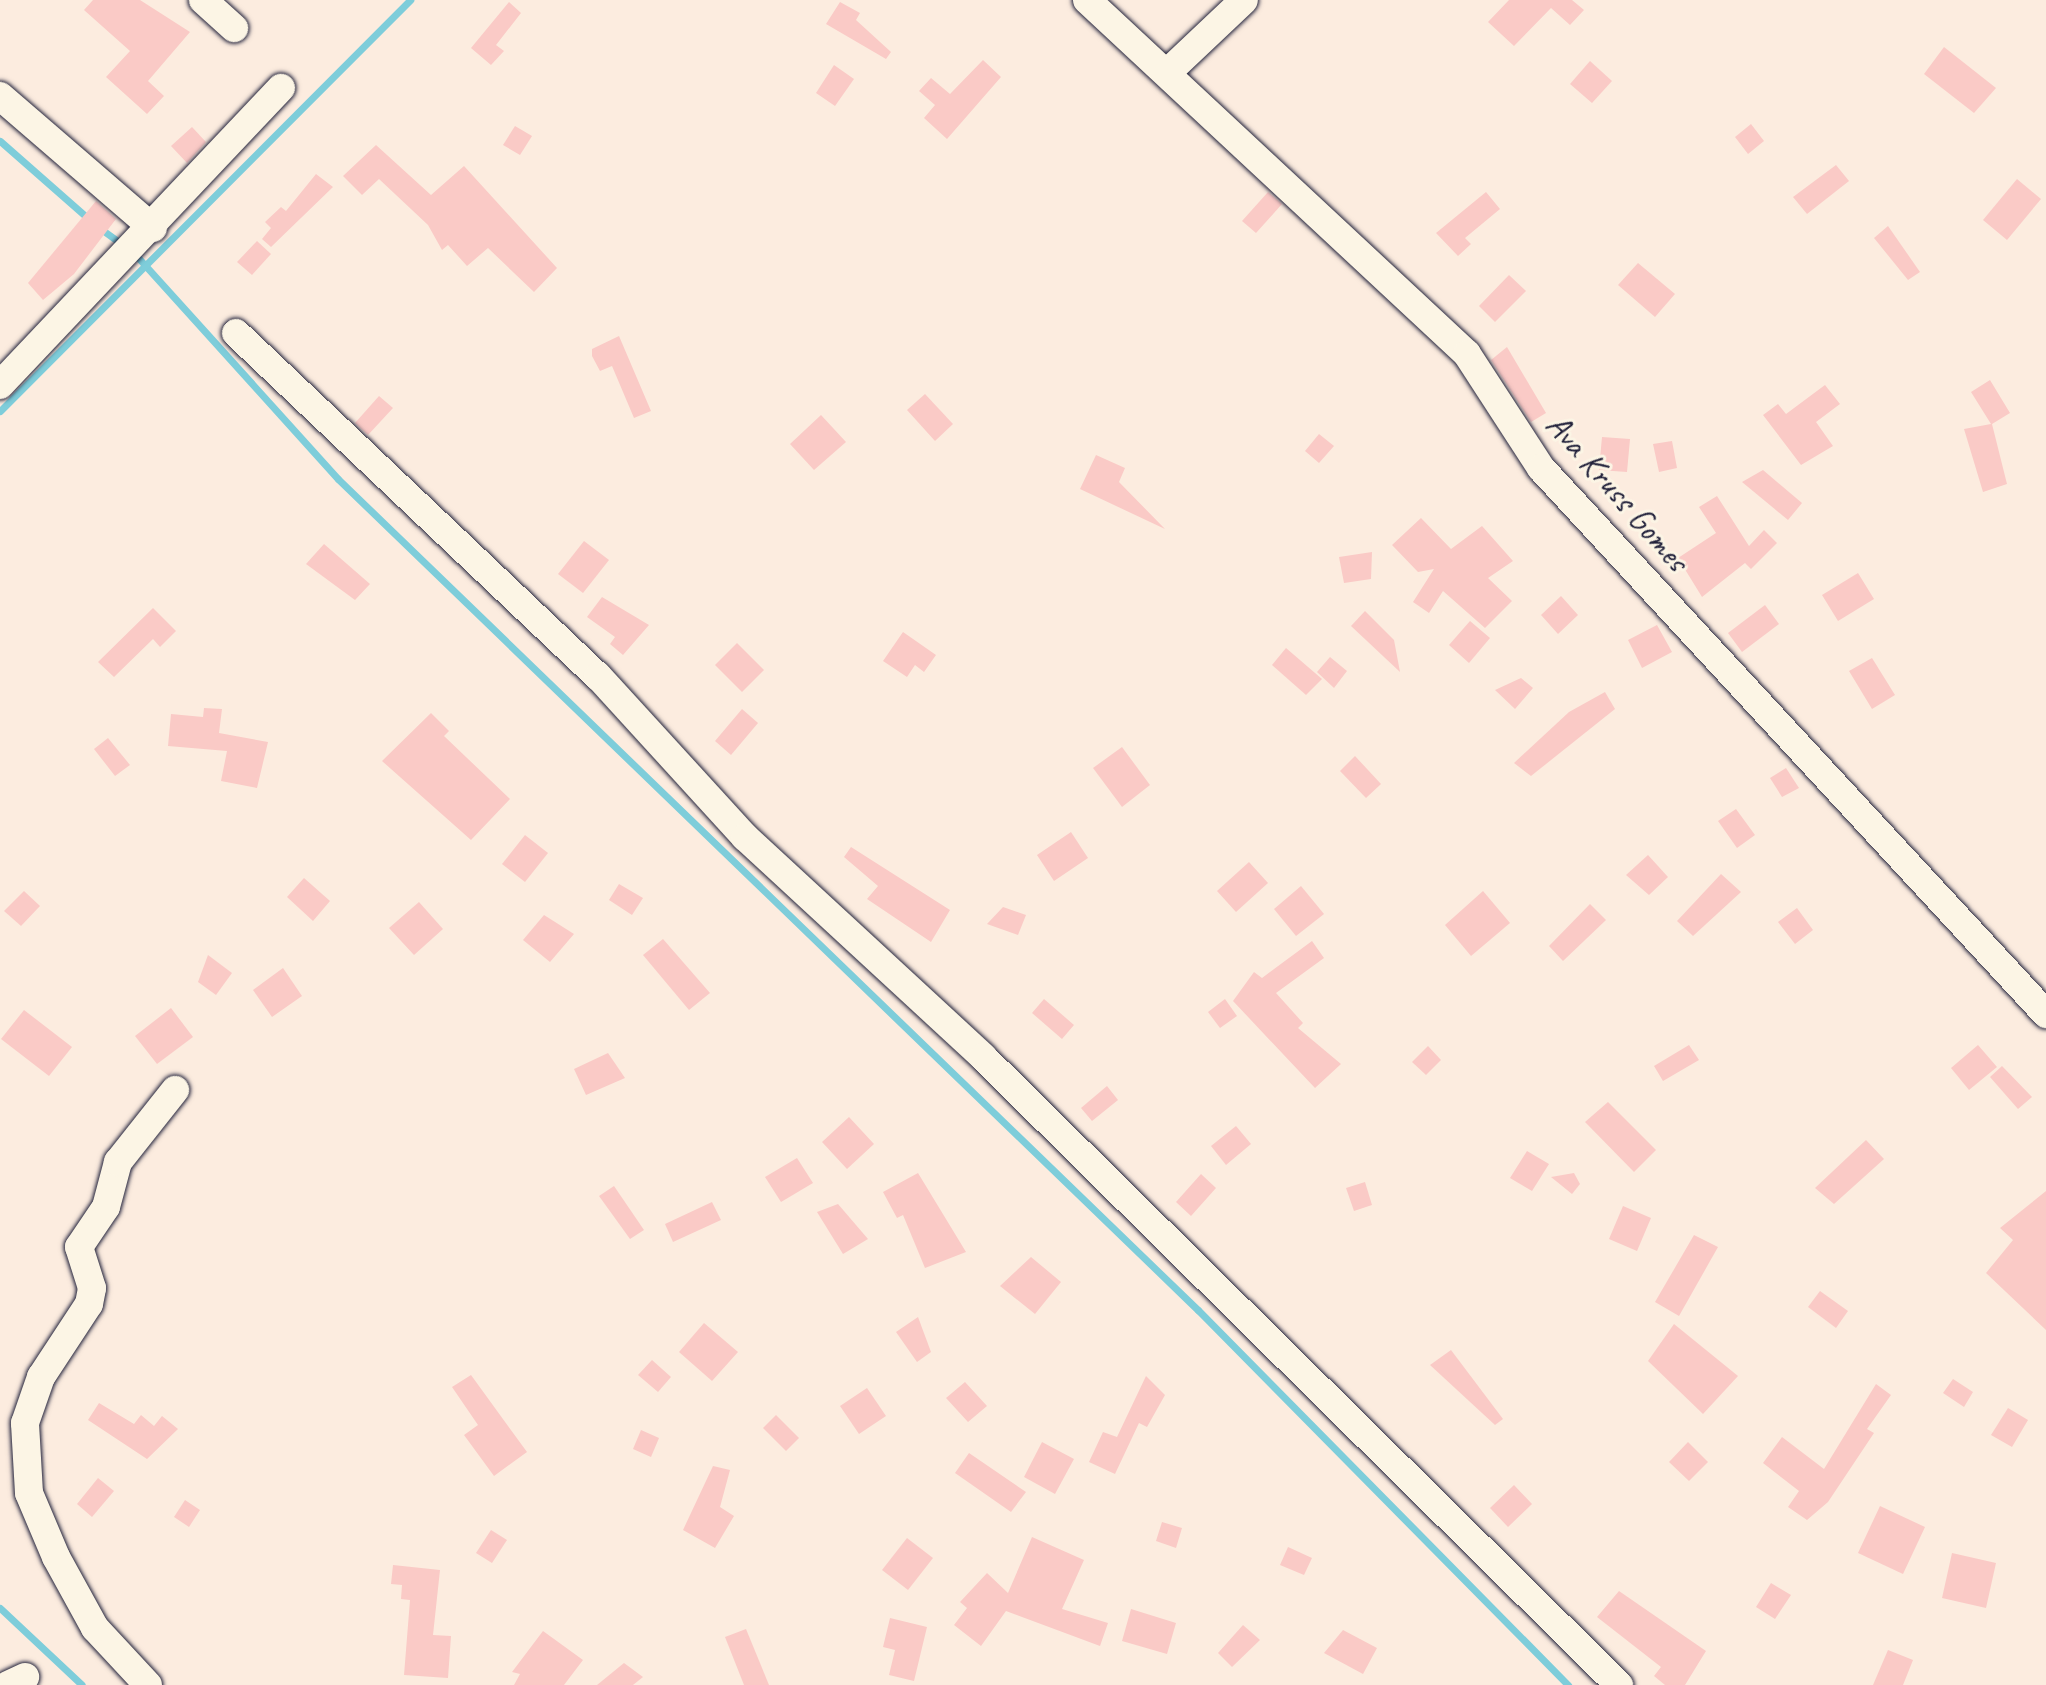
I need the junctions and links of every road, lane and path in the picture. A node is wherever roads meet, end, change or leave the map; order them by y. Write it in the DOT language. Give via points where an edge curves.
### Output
graph roads {
  1 [pos="203,0"];
  2 [pos="1087,0"];
  3 [pos="1244,0"];
  4 [pos="234,28"];
  5 [pos="1169,71"];
  6 [pos="281,88"];
  7 [pos="0,96"];
  8 [pos="153,228"];
  9 [pos="236,333"];
  10 [pos="0,385"];
  11 [pos="2046,1014"];
  12 [pos="175,1090"];
  13 [pos="148,1685"];
  14 [pos="1619,1685"];
  1 -- 4 [label="street"];
  2 -- 5 [label="street, Ava Kruss Gomes"];
  3 -- 5 [label="street"];
  5 -- 11 [label="street, Ava Kruss Gomes" via="1467,354 1541,468"];
  6 -- 8 [label="street"];
  7 -- 8 [label="street"];
  8 -- 10 [label="street"];
  9 -- 14 [label="street" via="598,676 745,837 983,1057"];
  12 -- 13 [label="street" via="118,1162 106,1207 79,1247 92,1288 89,1304 41,1377 25,1423 29,1493 56,1557 95,1628"];
}
